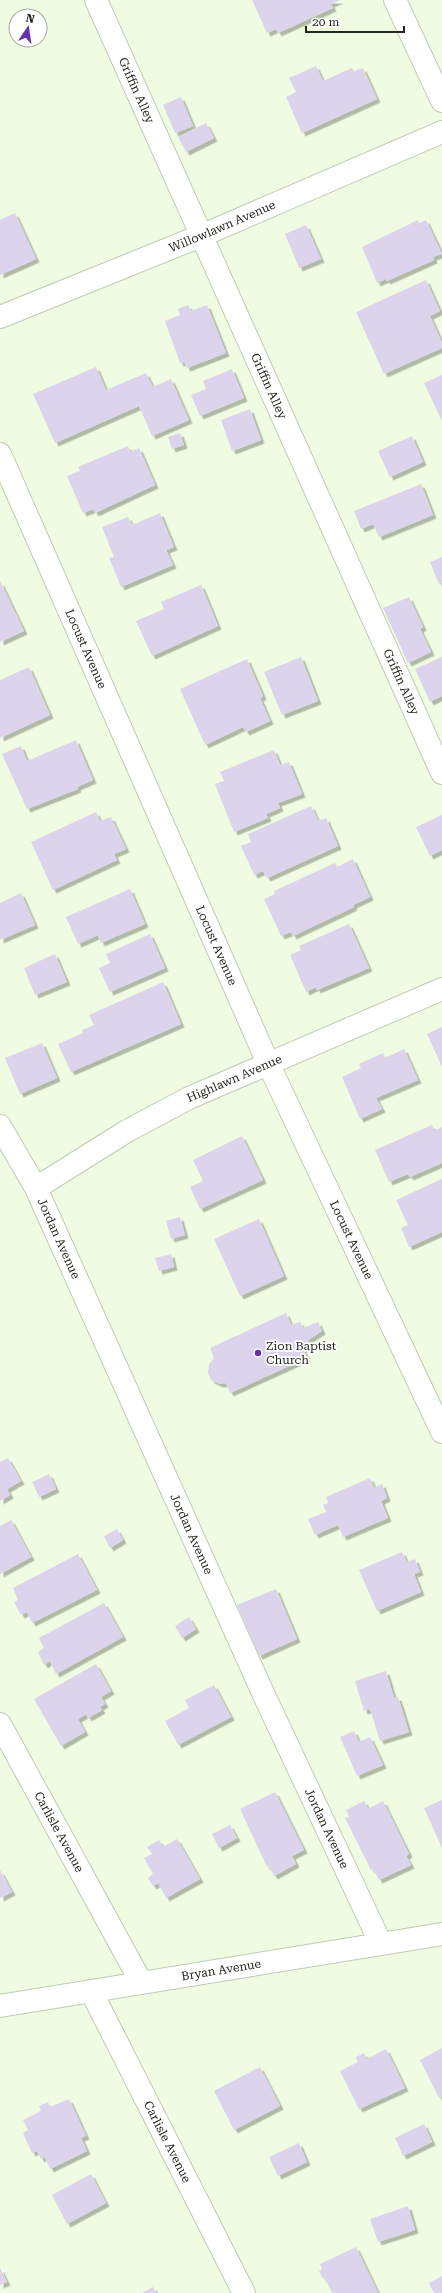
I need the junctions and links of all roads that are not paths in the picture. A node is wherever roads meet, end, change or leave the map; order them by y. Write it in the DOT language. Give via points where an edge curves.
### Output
graph roads {
  1 [pos="96,0"];
  2 [pos="395,0"];
  3 [pos="442,101"];
  4 [pos="442,132"];
  5 [pos="202,235"];
  6 [pos="0,317"];
  7 [pos="0,454"];
  8 [pos="442,773"];
  9 [pos="442,989"];
  10 [pos="268,1062"];
  11 [pos="0,1126"];
  12 [pos="36,1188"];
  13 [pos="442,1432"];
  14 [pos="0,1724"];
  15 [pos="442,1934"];
  16 [pos="381,1944"];
  17 [pos="141,1982"];
  18 [pos="91,1991"];
  19 [pos="0,2006"];
  20 [pos="244,2293"];
  1 -- 5 [label="street, Griffin Alley"];
  2 -- 3 [label="street"];
  4 -- 5 [label="street, Willowlawn Avenue"];
  5 -- 6 [label="street, Willowlawn Avenue"];
  5 -- 8 [label="street, Griffin Alley"];
  7 -- 10 [label="street, Locust Avenue"];
  9 -- 10 [label="street, Highlawn Avenue"];
  10 -- 12 [label="street, Highlawn Avenue" via="189,1098 127,1131"];
  10 -- 13 [label="street, Locust Avenue"];
  11 -- 12 [label="street, Jordan Avenue"];
  12 -- 16 [label="street, Jordan Avenue" via="263,1693"];
  14 -- 17 [label="street, Carlisle Avenue"];
  15 -- 16 [label="street, Bryan Avenue"];
  16 -- 17 [label="street, Bryan Avenue"];
  17 -- 18 [label="street, Bryan Avenue"];
  18 -- 19 [label="street, Bryan Avenue"];
  18 -- 20 [label="street, Carlisle Avenue"];
}
